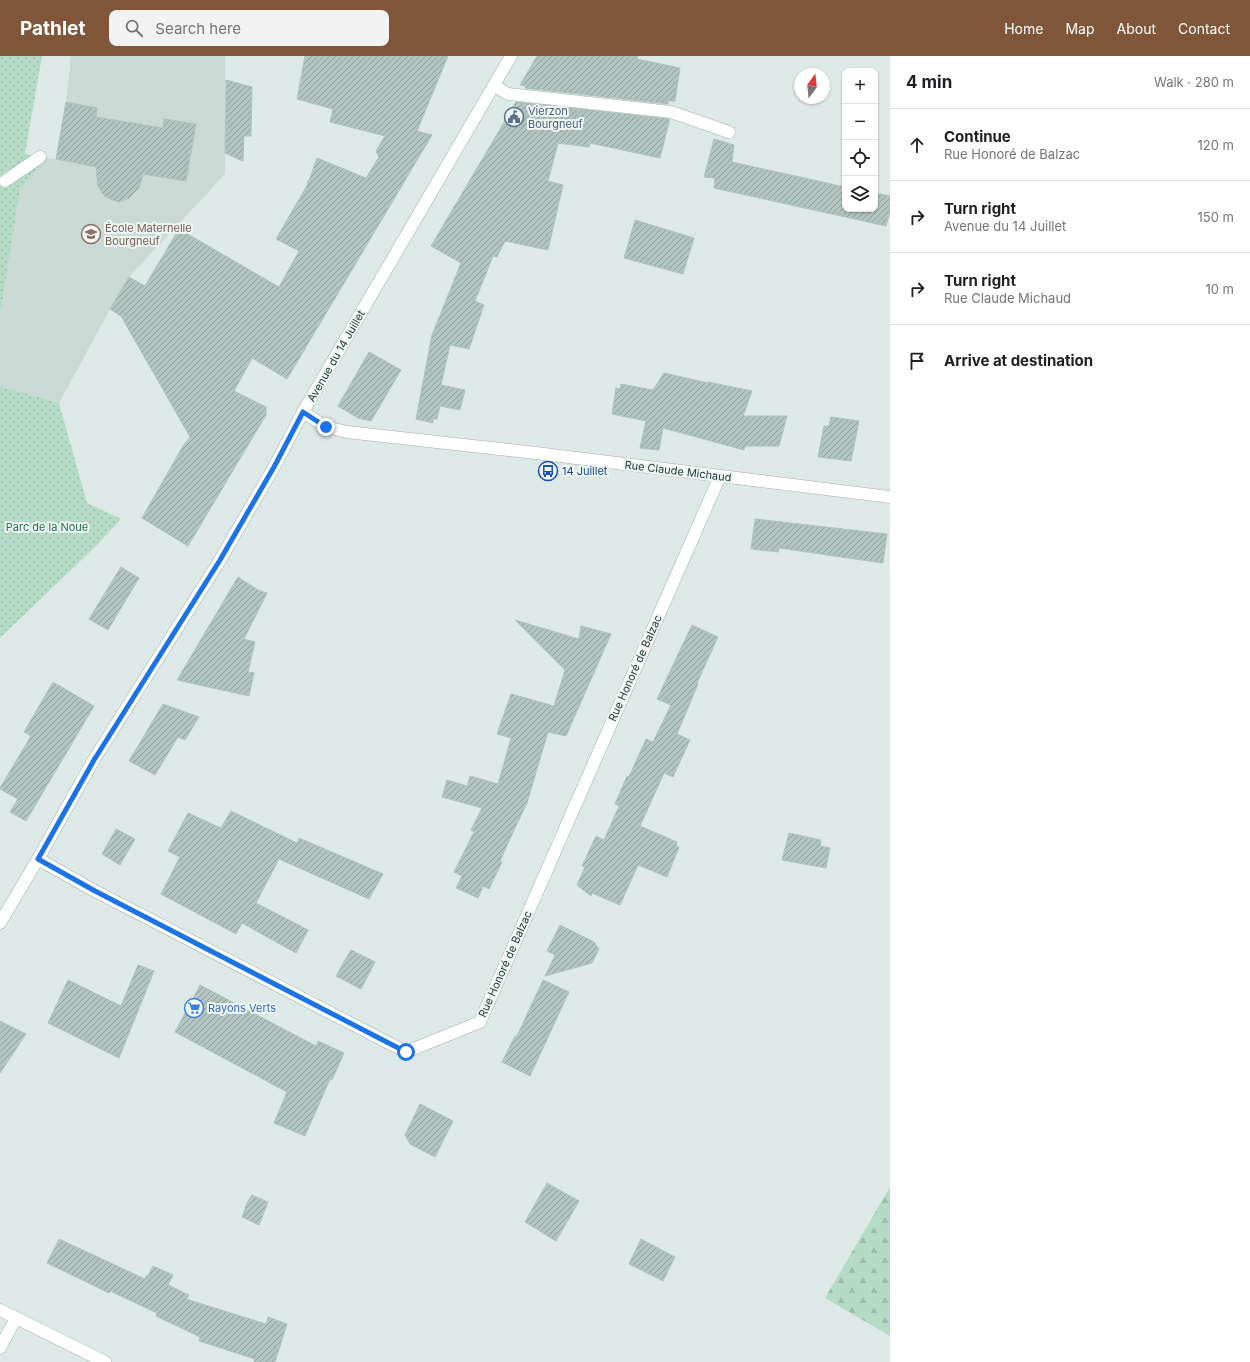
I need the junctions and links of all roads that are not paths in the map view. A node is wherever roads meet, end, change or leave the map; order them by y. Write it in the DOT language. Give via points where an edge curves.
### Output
graph roads {
  1 [pos="511,56"];
  2 [pos="494,86"];
  3 [pos="729,132"];
  4 [pos="40,157"];
  5 [pos="5,181"];
  6 [pos="303,412"];
  7 [pos="720,476"];
  8 [pos="890,497"];
  9 [pos="38,859"];
  10 [pos="0,923"];
  11 [pos="0,1310"];
  12 [pos="16,1318"];
  13 [pos="0,1348"];
  14 [pos="105,1362"];
  1 -- 2 [label="street, Avenue du 14 Juillet"];
  2 -- 3 [label="street" via="508,94 671,112"];
  2 -- 6 [label="street, Avenue du 14 Juillet"];
  4 -- 5 [label="street"];
  6 -- 7 [label="street, Rue Claude Michaud" via="326,427 347,432"];
  6 -- 9 [label="street, Avenue du 14 Juillet" via="220,560 94,760"];
  7 -- 8 [label="street, Rue Claude Michaud"];
  7 -- 9 [label="street, Rue Honoré de Balzac" via="480,1022 406,1052"];
  9 -- 10 [label="street, Avenue du 14 Juillet"];
  11 -- 12 [label="street"];
  12 -- 13 [label="street"];
  12 -- 14 [label="street"];
}
